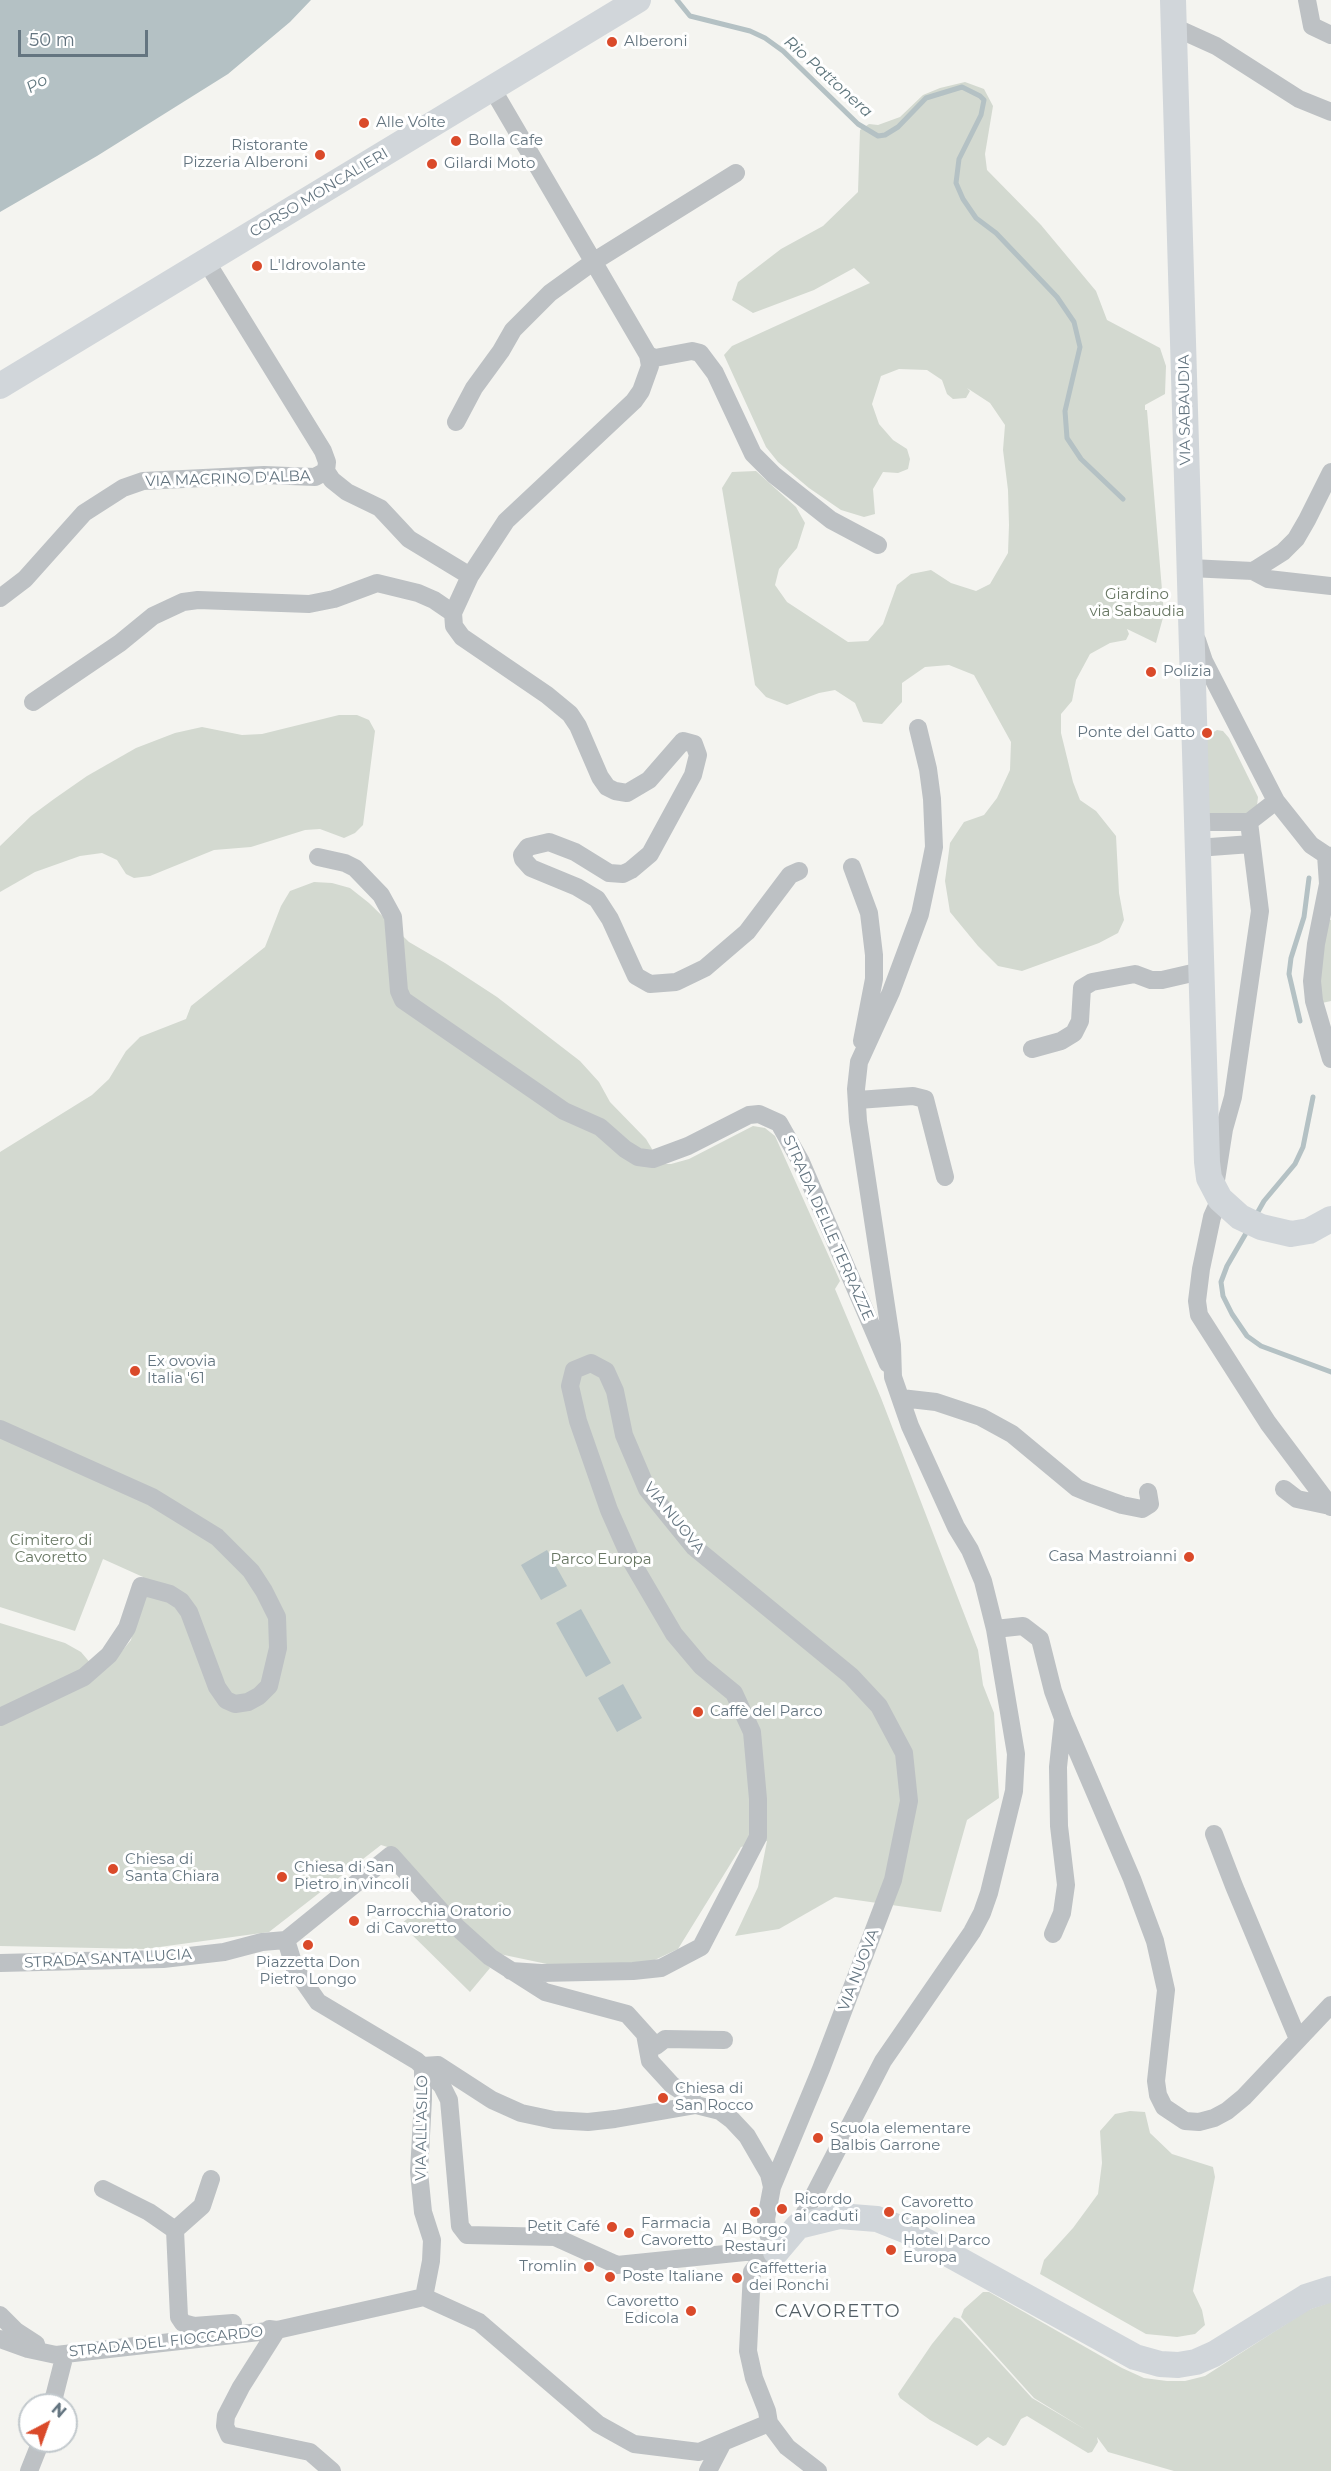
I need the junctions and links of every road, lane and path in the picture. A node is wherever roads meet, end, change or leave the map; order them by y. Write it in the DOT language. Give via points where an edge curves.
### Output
graph roads {
  1 [pos="638,0"];
  2 [pos="1173,0"];
  3 [pos="1307,0"];
  4 [pos="1174,27"];
  5 [pos="1331,35"];
  6 [pos="492,90"];
  7 [pos="1331,112"];
  8 [pos="736,172"];
  9 [pos="206,261"];
  10 [pos="593,262"];
  11 [pos="648,356"];
  12 [pos="0,386"];
  13 [pos="456,422"];
  14 [pos="326,471"];
  15 [pos="1331,472"];
  16 [pos="879,545"];
  17 [pos="1190,568"];
  18 [pos="1253,571"];
  19 [pos="470,576"];
  20 [pos="1331,586"];
  21 [pos="0,598"];
  22 [pos="453,613"];
  23 [pos="1192,624"];
  24 [pos="33,702"];
  25 [pos="918,728"];
  26 [pos="1276,801"];
  27 [pos="1196,822"];
  28 [pos="1249,822"];
  29 [pos="1251,844"];
  30 [pos="1197,848"];
  31 [pos="1328,856"];
  32 [pos="318,857"];
  33 [pos="852,867"];
  34 [pos="799,871"];
  35 [pos="1201,970"];
  36 [pos="1032,1048"];
  37 [pos="863,1053"];
  38 [pos="1331,1059"];
  39 [pos="858,1100"];
  40 [pos="945,1177"];
  41 [pos="1217,1194"];
  42 [pos="1331,1219"];
  43 [pos="893,1377"];
  44 [pos="901,1398"];
  45 [pos="0,1429"];
  46 [pos="1284,1489"];
  47 [pos="1148,1492"];
  48 [pos="1331,1506"];
  49 [pos="995,1629"];
  50 [pos="0,1717"];
  51 [pos="1063,1718"];
  52 [pos="1214,1834"];
  53 [pos="1053,1934"];
  54 [pos="286,1940"];
  55 [pos="0,1963"];
  56 [pos="512,1971"];
  57 [pos="1328,2010"];
  58 [pos="645,2034"];
  59 [pos="1298,2039"];
  60 [pos="724,2040"];
  61 [pos="423,2066"];
  62 [pos="696,2105"];
  63 [pos="211,2179"];
  64 [pos="772,2187"];
  65 [pos="103,2189"];
  66 [pos="798,2226"];
  67 [pos="175,2230"];
  68 [pos="776,2252"];
  69 [pos="1331,2289"];
  70 [pos="424,2297"];
  71 [pos="0,2316"];
  72 [pos="277,2330"];
  73 [pos="0,2339"];
  74 [pos="60,2354"];
  75 [pos="54,2393"];
  76 [pos="769,2423"];
  77 [pos="722,2444"];
  78 [pos="36,2453"];
  79 [pos="29,2471"];
  80 [pos="332,2471"];
  81 [pos="708,2471"];
  82 [pos="818,2471"];
  1 -- 6 [label="street, CORSO MONCALIERI"];
  2 -- 4 [label="street, VIA SABAUDIA"];
  3 -- 5 [label="street" via="1312,26"];
  4 -- 7 [label="street" via="1216,46 1299,99"];
  4 -- 17 [label="street, VIA SABAUDIA"];
  6 -- 9 [label="street, CORSO MONCALIERI"];
  6 -- 10 [label="street"];
  8 -- 10 [label="street"];
  9 -- 12 [label="street, CORSO MONCALIERI"];
  9 -- 14 [label="street, VIA MACRINO D'ALBA" via="323,451"];
  10 -- 11 [label="street"];
  10 -- 13 [label="street" via="550,293 513,330"];
  11 -- 16 [label="street" via="700,353 715,373 753,454 831,520"];
  11 -- 19 [label="street" via="647,378 634,401 506,521"];
  14 -- 19 [label="street" via="347,492 380,508 409,539"];
  14 -- 21 [label="street, VIA MACRINO D'ALBA" via="315,477 152,480 123,488 84,513 25,579"];
  15 -- 18 [label="street" via="1296,539"];
  17 -- 18 [label="street"];
  17 -- 23 [label="street, VIA SABAUDIA"];
  18 -- 20 [label="street" via="1268,579"];
  19 -- 22 [label="street"];
  22 -- 24 [label="street" via="418,593 376,583 309,604 183,602 153,616 120,644"];
  22 -- 34 [label="street" via="454,626 462,637 570,714 607,787 627,793 649,780 683,741 697,749 693,775 650,854 638,866 623,874 609,873 575,852 549,842 533,844 522,855 531,868 597,899 631,969 642,981 676,982 705,968 747,932 790,875"];
  23 -- 26 [label="street, VIA SABAUDIA" via="1204,661"];
  23 -- 27 [label="street"];
  25 -- 37 [label="street, STRADA DELLE TERRAZZE" via="932,799 932,862 920,914"];
  26 -- 28 [label="street"];
  26 -- 31 [label="street, VIA SABAUDIA" via="1311,845"];
  27 -- 28 [label="street"];
  27 -- 30 [label="street"];
  28 -- 29 [label="street"];
  29 -- 30 [label="street"];
  29 -- 41 [label="street" via="1260,911"];
  30 -- 35 [label="street"];
  31 -- 38 [label="street" via="1328,884 1312,981"];
  32 -- 43 [label="street, STRADA DELLE TERRAZZE" via="355,868 381,895 393,917 399,992 403,1000 576,1119 600,1127 638,1157 653,1159 688,1146 749,1114 779,1123 801,1162"];
  33 -- 37 [label="street, STRADA DELLE TERRAZZE" via="869,913 874,955"];
  35 -- 36 [label="street" via="1162,980 1135,974 1092,982 1082,988 1080,1021 1074,1033 1061,1041"];
  35 -- 41 [label="street" via="1206,1162"];
  37 -- 39 [label="street, STRADA DELLE TERRAZZE" via="857,1072"];
  39 -- 40 [label="street" via="913,1096 925,1099"];
  39 -- 43 [label="street, STRADA DELLE TERRAZZE" via="859,1132"];
  41 -- 42 [label="street" via="1250,1222 1291,1234 1309,1231"];
  41 -- 48 [label="street" via="1201,1269 1199,1315 1268,1423"];
  43 -- 44 [label="street, STRADA DELLE TERRAZZE"];
  44 -- 47 [label="street" via="936,1402 981,1417 1012,1434 1077,1488 1089,1493 1142,1509 1150,1503"];
  44 -- 49 [label="street, STRADA DELLE TERRAZZE" via="983,1581"];
  45 -- 50 [label="street" via="152,1497 217,1537 251,1571 264,1591 277,1617 278,1648 269,1686 248,1702 235,1704 226,1700 217,1687 189,1612 170,1594 141,1586 127,1628 109,1655 84,1677"];
  46 -- 48 [label="street" via="1298,1499"];
  49 -- 51 [label="street" via="1023,1626 1040,1639"];
  49 -- 66 [label="street, STRADA DELLE TERRAZZE" via="1016,1754 1014,1791 989,1893 972,1932 883,2061"];
  51 -- 53 [label="street" via="1058,1767 1059,1826 1066,1885 1062,1913"];
  51 -- 59 [label="street" via="1132,1879 1165,1977 1166,2004 1156,2081 1164,2107 1185,2121 1214,2118 1244,2097"];
  52 -- 59 [label="street"];
  54 -- 55 [label="street, STRADA SANTA LUCIA" via="163,1959"];
  54 -- 56 [label="street" via="391,1855 449,1920"];
  54 -- 61 [label="street" via="295,1969 318,2002"];
  56 -- 58 [label="street" via="545,1992 627,2014"];
  56 -- 64 [label="street, VIA NUOVA" via="660,1968 702,1947 758,1837 752,1731 734,1693 701,1666 674,1634 633,1564 609,1510 570,1386 573,1370 591,1363 606,1371 615,1391 624,1435 647,1489 694,1547 851,1676 879,1706 904,1754 909,1801 893,1880"];
  57 -- 59 [label="street"];
  58 -- 60 [label="street" via="656,2046 665,2039"];
  58 -- 62 [label="street" via="650,2061"];
  61 -- 62 [label="street, VIA ALL'ASILO" via="438,2065 521,2114 554,2120 588,2122"];
  61 -- 68 [label="street" via="449,2100 459,2226 467,2235 555,2237 617,2265"];
  61 -- 70 [label="street, VIA ALL'ASILO" via="419,2172 423,2212 432,2240"];
  62 -- 64 [label="street" via="720,2111 747,2136 769,2174"];
  63 -- 67 [label="street" via="202,2206"];
  64 -- 68 [label="street" via="766,2219"];
  65 -- 67 [label="street"];
  66 -- 68 [label="street"];
  66 -- 69 [label="street" via="839,2216 860,2216 907,2231 1135,2357 1160,2364 1196,2362 1306,2297"];
  67 -- 72 [label="street, STRADA DEL FIOCCARDO" via="179,2317 183,2323 194,2326 238,2322"];
  68 -- 76 [label="street" via="761,2260 752,2272 749,2300 748,2351"];
  70 -- 72 [label="street, STRADA DEL FIOCCARDO"];
  70 -- 77 [label="street" via="478,2322 598,2424 634,2444 699,2452"];
  71 -- 74 [label="street, STRADA DEL FIOCCARDO" via="16,2331"];
  72 -- 74 [label="street, STRADA DEL FIOCCARDO"];
  72 -- 80 [label="street" via="241,2387 225,2426 229,2434 310,2452"];
  73 -- 74 [label="street, STRADA DEL FIOCCARDO"];
  74 -- 75 [label="street"];
  76 -- 77 [label="street"];
  76 -- 82 [label="street" via="787,2447"];
  77 -- 81 [label="street"];
  78 -- 79 [label="street"];
}
